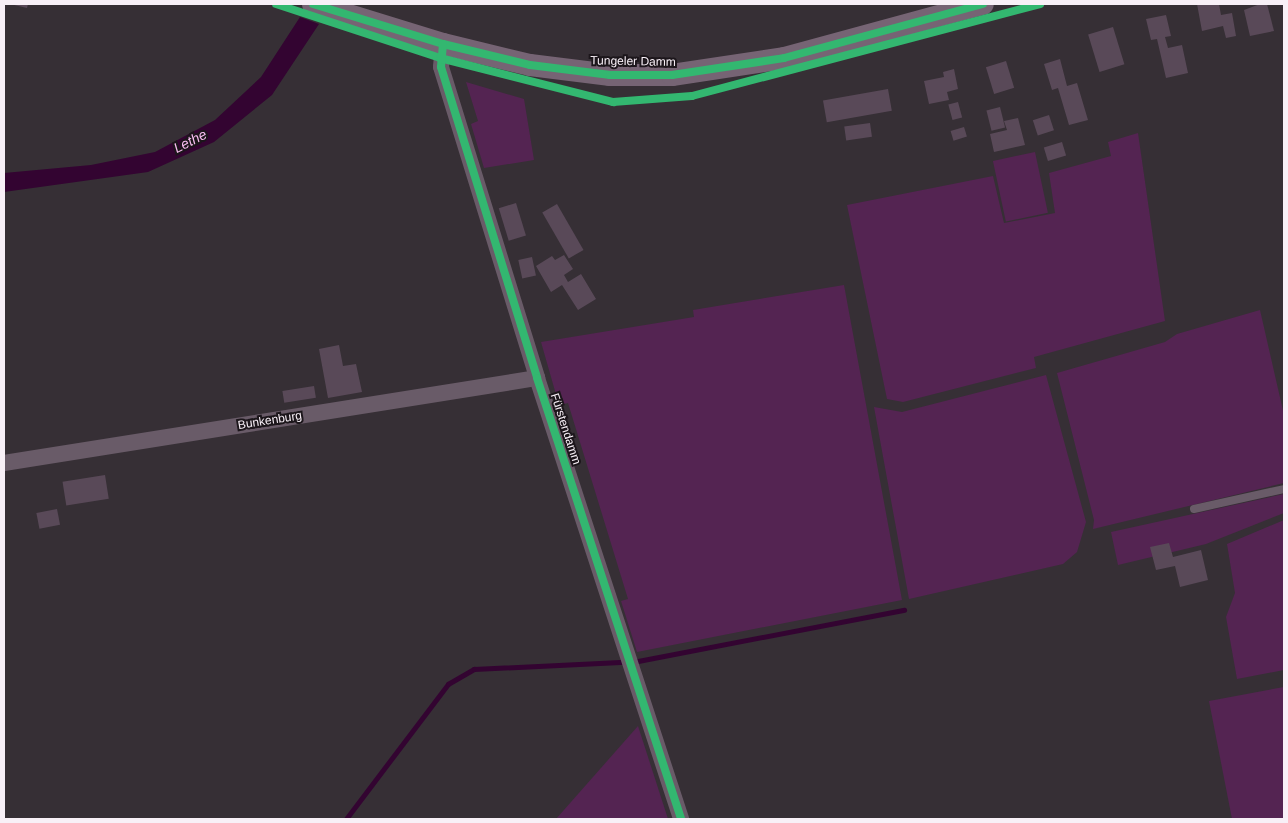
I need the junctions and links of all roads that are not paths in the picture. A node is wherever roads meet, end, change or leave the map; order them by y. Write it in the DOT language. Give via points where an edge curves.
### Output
graph roads {
  1 [pos="983,4"];
  2 [pos="323,7"];
  3 [pos="443,44"];
  4 [pos="537,378"];
  5 [pos="4,463"];
  6 [pos="1284,489"];
  7 [pos="1194,509"];
  8 [pos="681,819"];
  1 -- 3 [label="street, Tungeler Damm" via="784,58 672,76 572,71 495,58"];
  2 -- 3 [label="street, Tungeler Damm"];
  3 -- 4 [label="street, Fürstendamm" via="441,67"];
  4 -- 5 [label="street, Bunkenburg"];
  4 -- 8 [label="street, Fürstendamm"];
  6 -- 7 [label="lane"];
}
